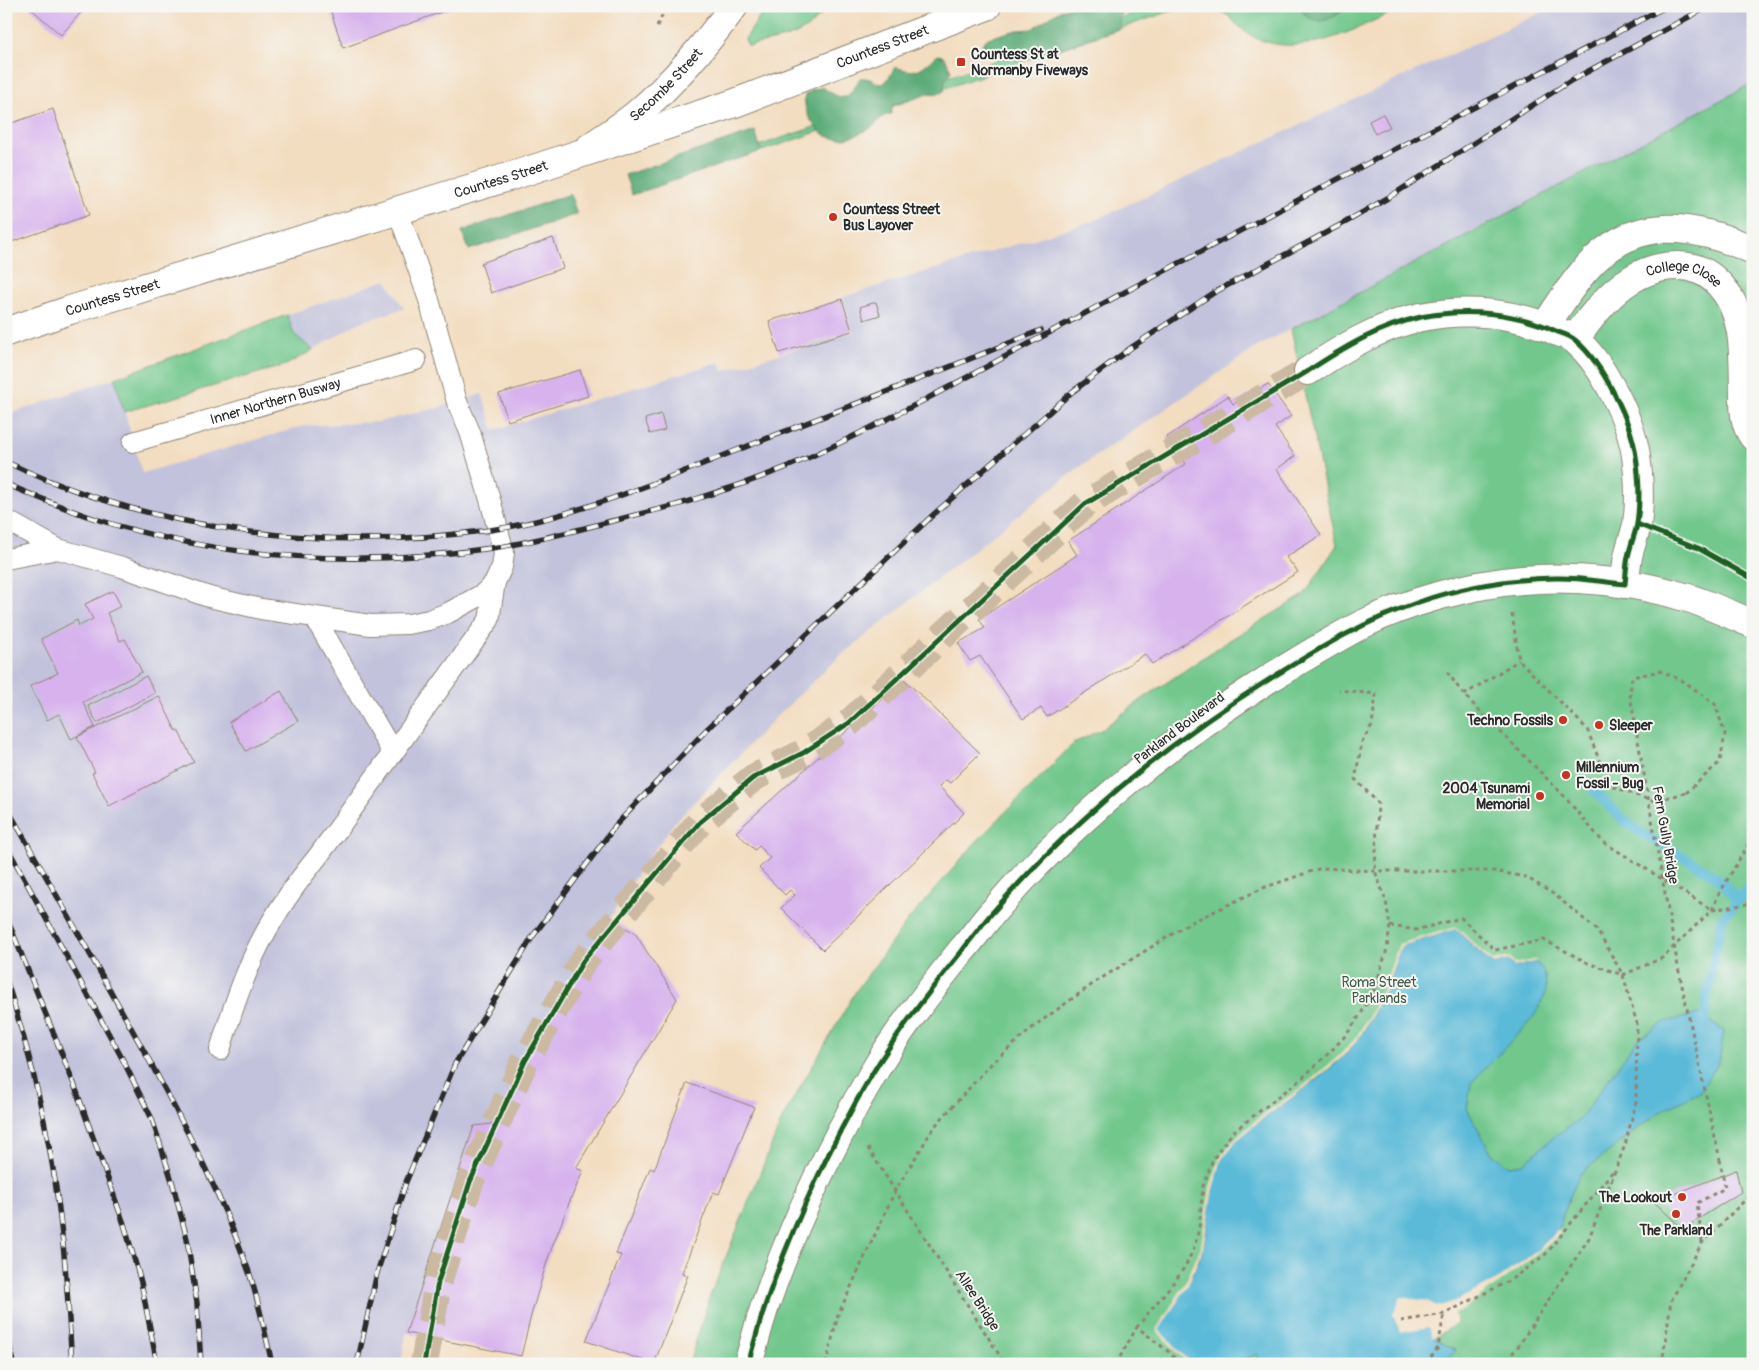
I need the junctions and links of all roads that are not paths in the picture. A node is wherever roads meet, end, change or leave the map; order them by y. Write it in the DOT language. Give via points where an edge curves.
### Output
graph roads {
  1 [pos="734,6"];
  2 [pos="987,6"];
  3 [pos="585,151"];
  4 [pos="398,210"];
  5 [pos="1753,250"];
  6 [pos="1545,326"];
  7 [pos="6,332"];
  8 [pos="1575,339"];
  9 [pos="416,360"];
  10 [pos="1308,370"];
  11 [pos="1753,436"];
  12 [pos="133,442"];
  13 [pos="6,520"];
  14 [pos="58,549"];
  15 [pos="6,559"];
  16 [pos="495,582"];
  17 [pos="1624,584"];
  18 [pos="315,618"];
  19 [pos="1753,624"];
  20 [pos="393,753"];
  21 [pos="220,1050"];
  22 [pos="748,1364"];
  1 -- 3 [label="street, Secombe Street" via="699,52 639,112"];
  2 -- 3 [label="street, Countess Street" via="735,103"];
  3 -- 4 [label="street, Countess Street"];
  4 -- 7 [label="street, Countess Street"];
  4 -- 16 [label="lane, bridge" via="429,300 457,402 470,432 504,553"];
  5 -- 6 [label="street" via="1733,241 1686,229 1652,229 1636,233 1607,250 1586,269"];
  6 -- 8 [label="street"];
  6 -- 10 [label="street" via="1505,315 1461,312 1421,317 1380,330 1342,348"];
  8 -- 11 [label="street, College Close" via="1620,287 1642,272 1679,265 1696,268 1711,276 1733,302 1740,320 1744,418"];
  8 -- 17 [label="street" via="1602,371 1624,415 1636,455 1637,524"];
  9 -- 12 [label="lane, Inner Northern Busway"];
  13 -- 14 [label="lane"];
  14 -- 15 [label="lane"];
  14 -- 18 [label="lane" via="209,597"];
  16 -- 18 [label="lane" via="483,594 429,620 370,625"];
  16 -- 20 [label="lane" via="489,620"];
  17 -- 19 [label="street, Parkland Boulevard" via="1687,598"];
  17 -- 22 [label="street, Parkland Boulevard" via="1558,578 1480,586 1421,601 1364,624 1233,701 1146,766 1094,812 1044,857 992,913 929,991 873,1073 801,1216 766,1302"];
  18 -- 20 [label="lane"];
  20 -- 21 [label="lane" via="297,882 260,942 231,1013"];
}
